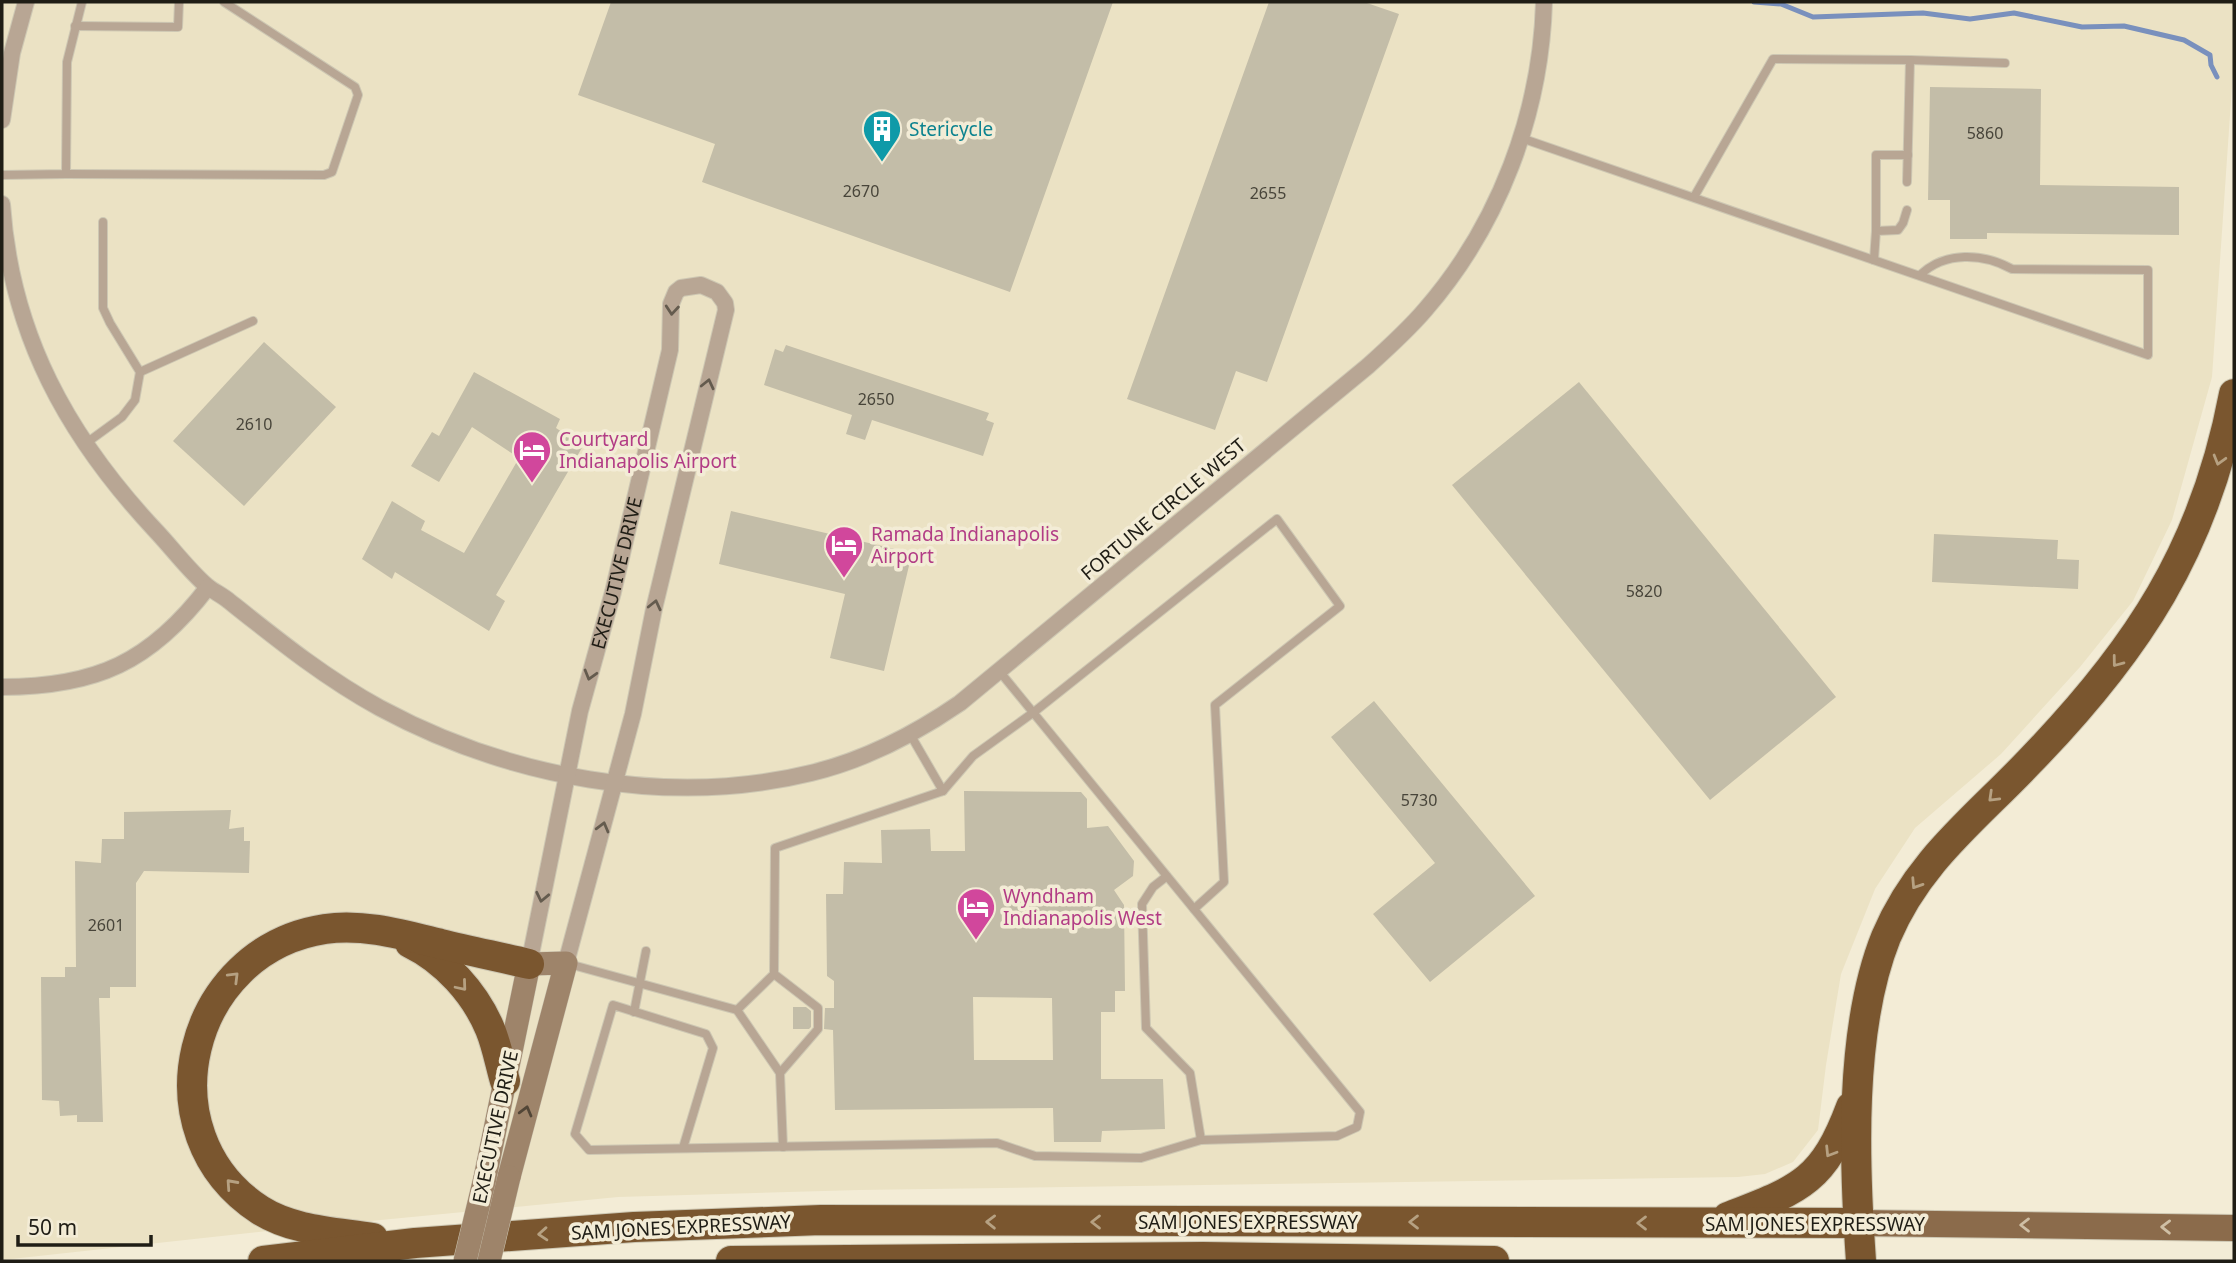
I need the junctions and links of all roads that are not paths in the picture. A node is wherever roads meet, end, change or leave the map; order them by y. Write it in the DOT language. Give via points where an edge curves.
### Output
graph roads {
  1 [pos="26,2"];
  2 [pos="82,2"];
  3 [pos="179,2"];
  4 [pos="224,2"];
  5 [pos="1544,2"];
  6 [pos="75,26"];
  7 [pos="1910,60"];
  8 [pos="2006,63"];
  9 [pos="2,120"];
  10 [pos="1521,138"];
  11 [pos="1908,155"];
  12 [pos="2,174"];
  13 [pos="66,174"];
  14 [pos="1907,182"];
  15 [pos="1694,197"];
  16 [pos="2,204"];
  17 [pos="1906,210"];
  18 [pos="103,222"];
  19 [pos="1876,231"];
  20 [pos="1874,260"];
  21 [pos="1920,275"];
  22 [pos="253,321"];
  23 [pos="140,372"];
  24 [pos="2234,394"];
  25 [pos="85,444"];
  26 [pos="208,587"];
  27 [pos="1000,671"];
  28 [pos="2,687"];
  29 [pos="1034,712"];
  30 [pos="910,734"];
  31 [pos="567,775"];
  32 [pos="614,783"];
  33 [pos="943,791"];
  34 [pos="1167,876"];
  35 [pos="1194,909"];
  36 [pos="388,932"];
  37 [pos="646,951"];
  38 [pos="566,963"];
  39 [pos="529,964"];
  40 [pos="774,974"];
  41 [pos="640,984"];
  42 [pos="737,1010"];
  43 [pos="634,1012"];
  44 [pos="780,1073"];
  45 [pos="505,1081"];
  46 [pos="1857,1090"];
  47 [pos="1201,1140"];
  48 [pos="783,1147"];
  49 [pos="683,1149"];
  50 [pos="1858,1223"];
  51 [pos="1710,1224"];
  52 [pos="2234,1228"];
  53 [pos="415,1243"];
  54 [pos="948,1258"];
  55 [pos="263,1261"];
  56 [pos="465,1261"];
  57 [pos="489,1261"];
  58 [pos="731,1261"];
  59 [pos="995,1261"];
  60 [pos="1494,1261"];
  61 [pos="1861,1261"];
  1 -- 9 [label="street" via="12,53"];
  2 -- 6 [label="lane"];
  3 -- 6 [label="lane" via="178,27"];
  4 -- 13 [label="lane" via="355,87 358,95 332,172"];
  5 -- 10 [label="street, FORTUNE CIRCLE WEST" via="1535,85"];
  6 -- 13 [label="lane" via="67,62"];
  7 -- 8 [label="lane"];
  7 -- 11 [label="lane"];
  7 -- 15 [label="lane" via="1773,59"];
  10 -- 15 [label="lane"];
  10 -- 27 [label="street, FORTUNE CIRCLE WEST" via="1496,201 1470,248 1411,326"];
  11 -- 14 [label="lane"];
  11 -- 19 [label="lane" via="1876,155"];
  12 -- 13 [label="lane"];
  15 -- 20 [label="lane"];
  16 -- 25 [label="street, FORTUNE CIRCLE WEST" via="10,265 26,324 57,399"];
  17 -- 19 [label="lane" via="1898,230"];
  18 -- 23 [label="lane" via="103,308"];
  19 -- 20 [label="lane"];
  20 -- 21 [label="lane"];
  21 -- 21 [label="lane" via="2046,319 2148,355 2148,270 2012,269 1971,256 1930,265"];
  22 -- 23 [label="lane"];
  23 -- 25 [label="lane" via="135,400 122,418"];
  24 -- 46 [label="highway, one-way" via="2216,471 2193,531 2149,616 2079,709 1936,855 1900,909 1872,982"];
  25 -- 26 [label="street, FORTUNE CIRCLE WEST" via="125,499"];
  26 -- 28 [label="street" via="167,634 117,667 61,684"];
  26 -- 31 [label="street, FORTUNE CIRCLE WEST" via="298,656 380,708 475,749"];
  27 -- 29 [label="lane"];
  27 -- 30 [label="street, FORTUNE CIRCLE WEST" via="949,711"];
  29 -- 33 [label="lane" via="973,756"];
  29 -- 34 [label="lane"];
  29 -- 35 [label="lane" via="1277,519 1339,606 1215,705 1224,881"];
  30 -- 32 [label="street, FORTUNE CIRCLE WEST" via="862,757 798,776 742,785"];
  30 -- 33 [label="lane"];
  31 -- 32 [label="street, FORTUNE CIRCLE WEST"];
  32 -- 31 [label="street, EXECUTIVE DRIVE, one-way" via="726,310 717,292 701,285 681,288 671,304 670,350"];
  31 -- 39 [label="street, EXECUTIVE DRIVE, one-way"];
  38 -- 32 [label="street, EXECUTIVE DRIVE, one-way"];
  33 -- 40 [label="lane" via="775,848"];
  34 -- 35 [label="lane"];
  34 -- 47 [label="lane" via="1142,904 1146,1028 1190,1073"];
  35 -- 47 [label="lane" via="1360,1112 1357,1127 1337,1136"];
  36 -- 39 [label="highway"];
  36 -- 45 [label="highway, one-way" via="429,954 465,988 490,1030"];
  53 -- 36 [label="highway, one-way" via="310,1229 262,1211 219,1170 202,1136 192,1095 193,1061 205,1020 225,986 242,969 289,940 321,930"];
  37 -- 41 [label="lane"];
  38 -- 39 [label="street"];
  38 -- 41 [label="lane"];
  57 -- 38 [label="street, EXECUTIVE DRIVE, one-way, bridge"];
  39 -- 45 [label="street, EXECUTIVE DRIVE"];
  40 -- 42 [label="lane"];
  40 -- 44 [label="lane" via="818,1008 818,1029"];
  41 -- 42 [label="lane"];
  41 -- 43 [label="lane"];
  42 -- 44 [label="lane"];
  43 -- 49 [label="lane" via="706,1034 713,1048"];
  43 -- 49 [label="lane" via="613,1005 575,1134 589,1150"];
  44 -- 48 [label="lane"];
  45 -- 56 [label="street, EXECUTIVE DRIVE, bridge"];
  46 -- 50 [label="highway"];
  46 -- 51 [label="highway, one-way" via="1829,1157 1810,1177 1773,1199"];
  47 -- 48 [label="lane" via="1141,1158 1035,1156 997,1143"];
  48 -- 49 [label="lane"];
  50 -- 51 [label="highway, SAM JONES EXPRESSWAY"];
  52 -- 50 [label="main road, SAM JONES EXPRESSWAY, one-way"];
  50 -- 61 [label="highway"];
  51 -- 53 [label="highway, SAM JONES EXPRESSWAY, one-way" via="821,1220 634,1227"];
  53 -- 55 [label="highway, SAM JONES EXPRESSWAY"];
  54 -- 58 [label="highway, SAM JONES EXPRESSWAY"];
  54 -- 59 [label="highway"];
  54 -- 60 [label="highway, SAM JONES EXPRESSWAY"];
}
